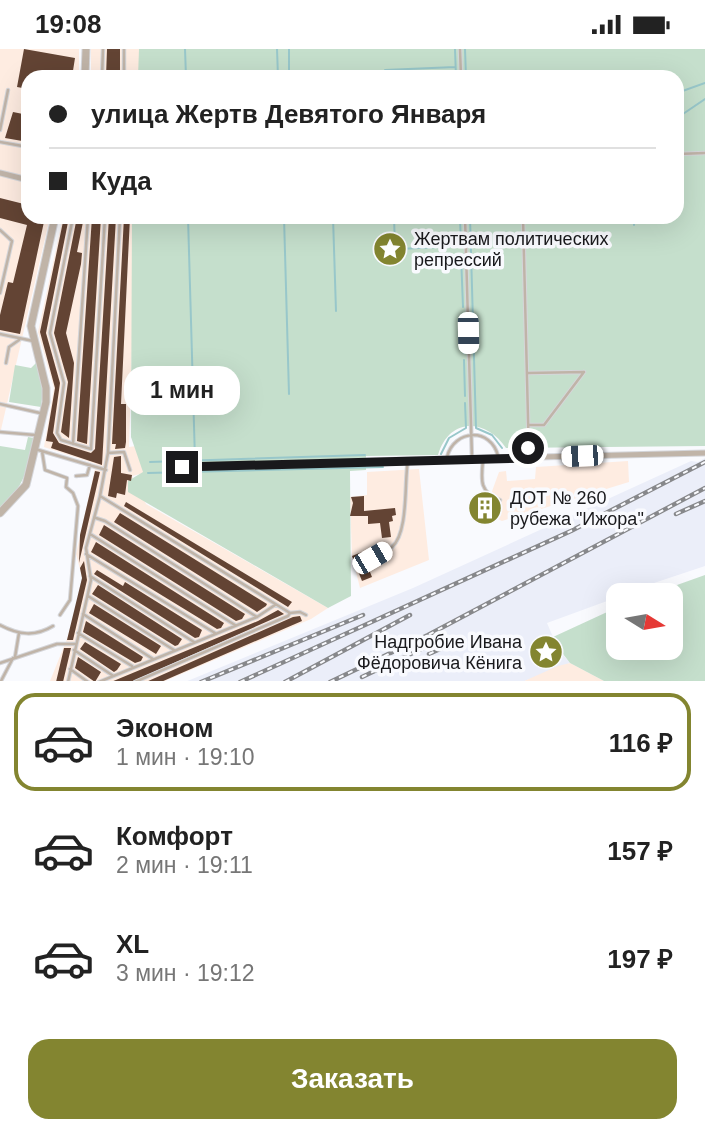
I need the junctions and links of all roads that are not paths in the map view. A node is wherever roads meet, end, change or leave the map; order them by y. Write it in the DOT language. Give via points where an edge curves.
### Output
graph roads {
  1 [pos="86,49"];
  2 [pos="103,49"];
  3 [pos="124,49"];
  4 [pos="460,49"];
  5 [pos="85,70"];
  6 [pos="102,70"];
  7 [pos="124,70"];
  8 [pos="461,70"];
  9 [pos="8,90"];
  10 [pos="0,130"];
  11 [pos="0,142"];
  12 [pos="21,146"];
  13 [pos="705,153"];
  14 [pos="684,154"];
  15 [pos="0,173"];
  16 [pos="21,178"];
  17 [pos="53,224"];
  18 [pos="72,224"];
  19 [pos="88,224"];
  20 [pos="105,224"];
  21 [pos="120,224"];
  22 [pos="465,224"];
  23 [pos="523,224"];
  24 [pos="0,230"];
  25 [pos="0,293"];
  26 [pos="0,334"];
  27 [pos="20,339"];
  28 [pos="33,341"];
  29 [pos="6,363"];
  30 [pos="528,373"];
  31 [pos="0,404"];
  32 [pos="43,413"];
  33 [pos="528,425"];
  34 [pos="0,432"];
  35 [pos="471,434"];
  36 [pos="38,436"];
  37 [pos="73,445"];
  38 [pos="39,450"];
  39 [pos="108,453"];
  40 [pos="705,453"];
  41 [pos="529,458"];
  42 [pos="447,459"];
  43 [pos="499,459"];
  44 [pos="408,460"];
  45 [pos="472,460"];
  46 [pos="483,460"];
  47 [pos="366,461"];
  48 [pos="90,465"];
  49 [pos="166,467"];
  50 [pos="106,470"];
  51 [pos="130,470"];
  52 [pos="76,476"];
  53 [pos="100,496"];
  54 [pos="500,500"];
  55 [pos="0,513"];
  56 [pos="94,518"];
  57 [pos="90,534"];
  58 [pos="86,554"];
  59 [pos="372,558"];
  60 [pos="90,576"];
  61 [pos="88,596"];
  62 [pos="275,605"];
  63 [pos="290,613"];
  64 [pos="83,614"];
  65 [pos="60,615"];
  66 [pos="306,615"];
  67 [pos="257,617"];
  68 [pos="236,625"];
  69 [pos="0,626"];
  70 [pos="53,626"];
  71 [pos="20,632"];
  72 [pos="78,633"];
  73 [pos="215,634"];
  74 [pos="195,642"];
  75 [pos="76,644"];
  76 [pos="74,650"];
  77 [pos="174,650"];
  78 [pos="14,657"];
  79 [pos="153,659"];
  80 [pos="0,663"];
  81 [pos="133,667"];
  82 [pos="70,669"];
  83 [pos="112,675"];
  84 [pos="1,681"];
  85 [pos="68,681"];
  86 [pos="88,681"];
  87 [pos="99,681"];
  88 [pos="135,681"];
  1 -- 5 [label="street"];
  2 -- 6 [label="lane"];
  3 -- 7 [label="lane"];
  4 -- 8 [label="lane"];
  9 -- 10 [label="lane"];
  11 -- 12 [label="lane"];
  13 -- 14 [label="lane"];
  15 -- 16 [label="street"];
  17 -- 28 [label="street" via="30,326"];
  18 -- 37 [label="lane" via="50,333 64,383 58,438"];
  19 -- 37 [label="lane"];
  20 -- 37 [label="lane" via="93,445 91,449"];
  21 -- 39 [label="lane"];
  22 -- 35 [label="lane"];
  23 -- 30 [label="lane"];
  24 -- 25 [label="lane" via="12,241"];
  26 -- 27 [label="lane"];
  27 -- 28 [label="lane"];
  27 -- 29 [label="lane" via="9,347"];
  28 -- 32 [label="street" via="46,388"];
  30 -- 33 [label="lane"];
  30 -- 33 [label="lane" via="584,372 544,425"];
  31 -- 32 [label="lane"];
  32 -- 36 [label="street"];
  33 -- 41 [label="lane"];
  34 -- 36 [label="lane"];
  35 -- 42 [label="lane" via="454,442"];
  35 -- 43 [label="lane" via="493,444"];
  35 -- 45 [label="lane"];
  36 -- 38 [label="street"];
  38 -- 48 [label="lane"];
  38 -- 55 [label="street" via="26,485"];
  38 -- 65 [label="lane" via="45,470 68,478 66,487 78,506 69,600"];
  39 -- 50 [label="lane"];
  39 -- 51 [label="lane" via="124,453"];
  40 -- 41 [label="street"];
  41 -- 43 [label="street"];
  42 -- 44 [label="street"];
  42 -- 45 [label="street"];
  43 -- 46 [label="street"];
  44 -- 47 [label="street"];
  44 -- 59 [label="lane" via="398,538"];
  45 -- 46 [label="street"];
  46 -- 54 [label="lane" via="482,487"];
  47 -- 49 [label="lane"];
  48 -- 50 [label="lane"];
  48 -- 52 [label="lane" via="87,475"];
  50 -- 53 [label="lane"];
  53 -- 56 [label="lane"];
  53 -- 62 [label="lane"];
  56 -- 57 [label="lane"];
  56 -- 67 [label="lane"];
  57 -- 58 [label="lane"];
  57 -- 68 [label="lane"];
  58 -- 60 [label="lane"];
  58 -- 73 [label="lane"];
  60 -- 61 [label="lane"];
  60 -- 74 [label="lane"];
  61 -- 64 [label="lane"];
  61 -- 77 [label="lane"];
  62 -- 63 [label="lane"];
  62 -- 67 [label="lane"];
  63 -- 66 [label="lane"];
  63 -- 88 [label="lane"];
  64 -- 72 [label="lane"];
  64 -- 79 [label="lane"];
  67 -- 68 [label="lane"];
  68 -- 73 [label="lane"];
  69 -- 71 [label="lane"];
  70 -- 71 [label="lane" via="40,634"];
  71 -- 78 [label="lane"];
  72 -- 75 [label="lane"];
  72 -- 81 [label="lane"];
  73 -- 74 [label="lane"];
  74 -- 77 [label="lane"];
  75 -- 76 [label="lane"];
  75 -- 78 [label="lane" via="57,644"];
  76 -- 82 [label="lane"];
  76 -- 83 [label="lane"];
  77 -- 79 [label="lane"];
  78 -- 80 [label="lane"];
  78 -- 84 [label="lane"];
  79 -- 81 [label="lane"];
  81 -- 83 [label="lane"];
  82 -- 85 [label="lane"];
  82 -- 86 [label="lane"];
  83 -- 87 [label="lane"];
}
